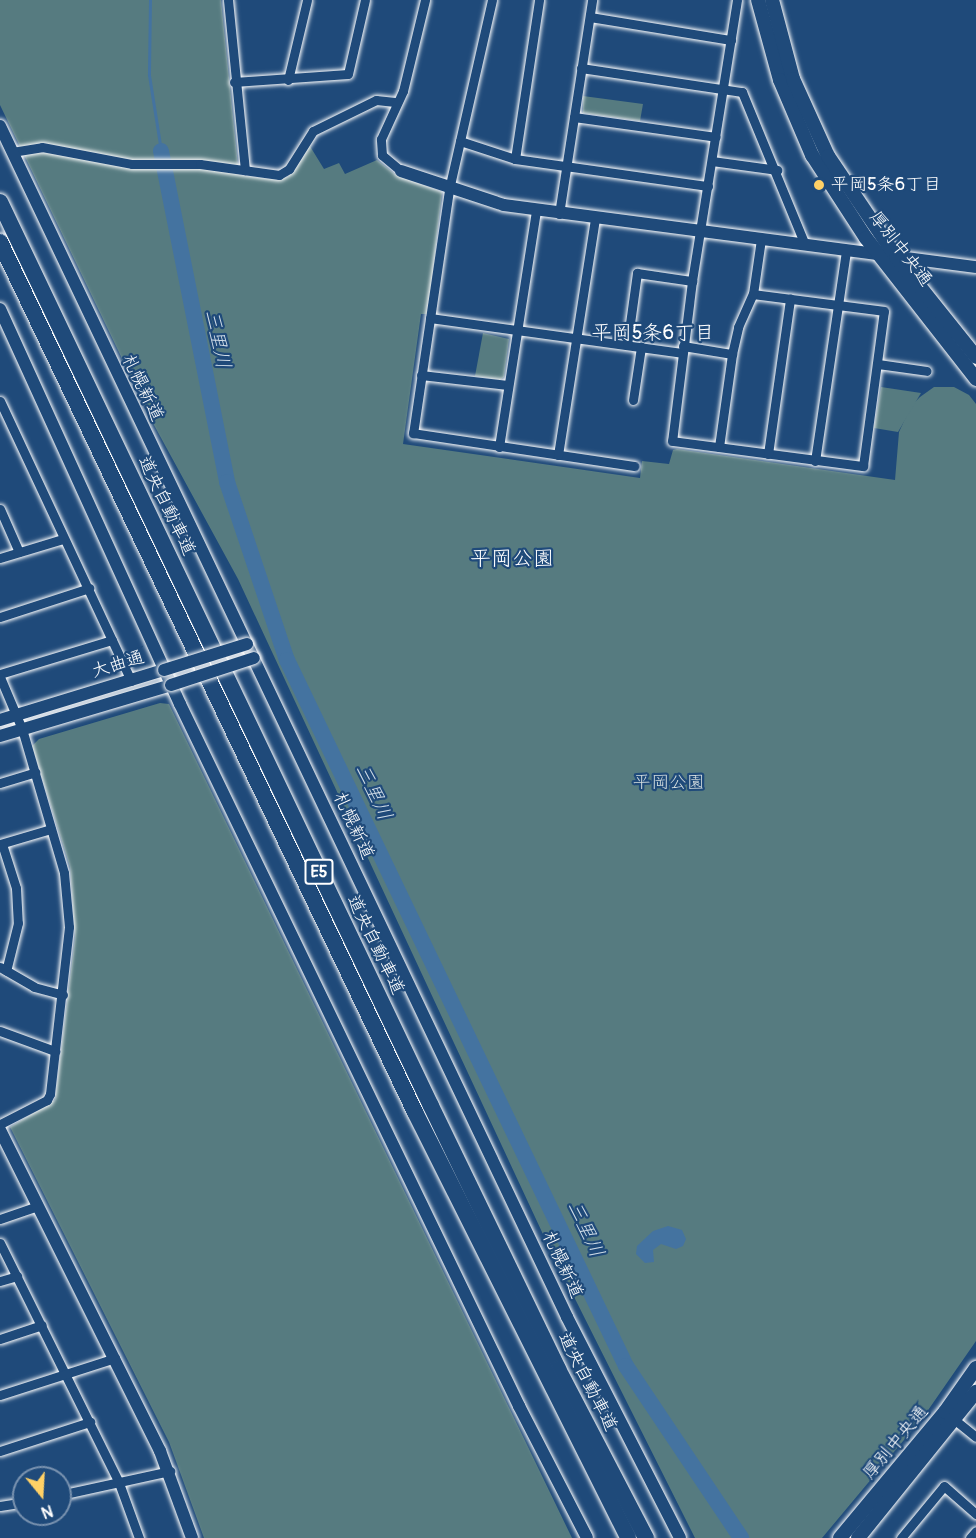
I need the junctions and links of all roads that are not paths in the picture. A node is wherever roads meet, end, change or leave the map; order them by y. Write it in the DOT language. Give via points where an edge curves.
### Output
graph roads {
  1 [pos="228,0"];
  2 [pos="307,0"];
  3 [pos="365,0"];
  4 [pos="425,0"];
  5 [pos="492,0"];
  6 [pos="539,0"];
  7 [pos="592,0"];
  8 [pos="738,0"];
  9 [pos="758,0"];
  10 [pos="772,0"];
  11 [pos="590,17"];
  12 [pos="731,40"];
  13 [pos="581,68"];
  14 [pos="288,80"];
  15 [pos="234,82"];
  16 [pos="723,88"];
  17 [pos="395,102"];
  18 [pos="574,117"];
  19 [pos="0,126"];
  20 [pos="716,137"];
  21 [pos="460,141"];
  22 [pos="12,152"];
  23 [pos="515,159"];
  24 [pos="712,161"];
  25 [pos="567,166"];
  26 [pos="244,170"];
  27 [pos="777,170"];
  28 [pos="401,171"];
  29 [pos="708,186"];
  30 [pos="449,190"];
  31 [pos="0,202"];
  32 [pos="536,210"];
  33 [pos="559,214"];
  34 [pos="595,218"];
  35 [pos="702,231"];
  36 [pos="761,239"];
  37 [pos="0,242"];
  38 [pos="805,245"];
  39 [pos="846,252"];
  40 [pos="880,255"];
  41 [pos="896,257"];
  42 [pos="976,267"];
  43 [pos="692,281"];
  44 [pos="753,294"];
  45 [pos="790,299"];
  46 [pos="837,305"];
  47 [pos="0,309"];
  48 [pos="430,318"];
  49 [pos="516,330"];
  50 [pos="576,338"];
  51 [pos="627,345"];
  52 [pos="641,347"];
  53 [pos="683,349"];
  54 [pos="732,354"];
  55 [pos="976,357"];
  56 [pos="878,364"];
  57 [pos="927,371"];
  58 [pos="421,375"];
  59 [pos="976,379"];
  60 [pos="507,385"];
  61 [pos="633,400"];
  62 [pos="0,401"];
  63 [pos="499,447"];
  64 [pos="719,447"];
  65 [pos="768,454"];
  66 [pos="558,455"];
  67 [pos="815,461"];
  68 [pos="635,466"];
  69 [pos="0,509"];
  70 [pos="63,538"];
  71 [pos="19,552"];
  72 [pos="0,558"];
  73 [pos="89,588"];
  74 [pos="0,617"];
  75 [pos="112,640"];
  76 [pos="247,644"];
  77 [pos="254,658"];
  78 [pos="164,670"];
  79 [pos="0,676"];
  80 [pos="131,681"];
  81 [pos="171,685"];
  82 [pos="14,716"];
  83 [pos="0,720"];
  84 [pos="22,729"];
  85 [pos="0,736"];
  86 [pos="35,772"];
  87 [pos="0,783"];
  88 [pos="51,829"];
  89 [pos="1,844"];
  90 [pos="3,969"];
  91 [pos="63,995"];
  92 [pos="0,1031"];
  93 [pos="55,1051"];
  94 [pos="0,1124"];
  95 [pos="0,1130"];
  96 [pos="38,1206"];
  97 [pos="0,1219"];
  98 [pos="0,1244"];
  99 [pos="17,1276"];
  100 [pos="0,1281"];
  101 [pos="42,1325"];
  102 [pos="0,1339"];
  103 [pos="115,1358"];
  104 [pos="976,1368"];
  105 [pos="66,1374"];
  106 [pos="976,1392"];
  107 [pos="0,1395"];
  108 [pos="950,1416"];
  109 [pos="90,1422"];
  110 [pos="976,1437"];
  111 [pos="0,1451"];
  112 [pos="170,1471"];
  113 [pos="119,1483"];
  114 [pos="72,1493"];
  115 [pos="976,1514"];
  116 [pos="976,1531"];
  117 [pos="139,1538"];
  118 [pos="192,1538"];
  119 [pos="587,1538"];
  120 [pos="628,1538"];
  121 [pos="646,1538"];
  122 [pos="680,1538"];
  123 [pos="840,1538"];
  124 [pos="858,1538"];
  125 [pos="901,1538"];
  126 [pos="970,1538"];
  1 -- 15 [label="street"];
  2 -- 14 [label="street"];
  3 -- 14 [label="street" via="348,74"];
  4 -- 17 [label="street" via="403,91"];
  5 -- 21 [label="street"];
  6 -- 23 [label="street"];
  7 -- 11 [label="street"];
  8 -- 12 [label="street"];
  9 -- 40 [label="main road, 厚別中央通" via="780,80 812,155"];
  10 -- 41 [label="main road, 厚別中央通" via="793,79 828,156"];
  11 -- 12 [label="street"];
  11 -- 13 [label="street"];
  12 -- 16 [label="street"];
  13 -- 16 [label="street"];
  13 -- 18 [label="street"];
  14 -- 15 [label="street"];
  15 -- 26 [label="street"];
  16 -- 20 [label="street"];
  16 -- 27 [label="street" via="742,92"];
  17 -- 26 [label="street" via="376,100 313,131 286,173"];
  17 -- 28 [label="street" via="393,119 380,147 386,160"];
  18 -- 20 [label="street"];
  18 -- 25 [label="street"];
  19 -- 22 [label="street, 札幌新道"];
  20 -- 24 [label="street"];
  21 -- 23 [label="street"];
  21 -- 30 [label="street"];
  22 -- 26 [label="street" via="42,147 84,152 107,161"];
  22 -- 76 [label="street, 札幌新道"];
  23 -- 25 [label="street"];
  24 -- 27 [label="street"];
  24 -- 29 [label="street"];
  25 -- 29 [label="street"];
  25 -- 33 [label="street"];
  27 -- 38 [label="street"];
  28 -- 30 [label="street"];
  29 -- 35 [label="street"];
  30 -- 32 [label="street"];
  30 -- 48 [label="street"];
  31 -- 121 [label="highway, 道央自動車道 / E5" via="456,1159"];
  32 -- 33 [label="street"];
  32 -- 49 [label="street"];
  33 -- 34 [label="street"];
  34 -- 35 [label="street"];
  34 -- 50 [label="street"];
  35 -- 36 [label="street"];
  35 -- 43 [label="street"];
  36 -- 38 [label="street"];
  36 -- 44 [label="street"];
  37 -- 120 [label="highway, 道央自動車道 / E5" via="420,1123"];
  38 -- 39 [label="street"];
  39 -- 40 [label="street"];
  39 -- 46 [label="street"];
  40 -- 41 [label="street"];
  40 -- 59 [label="main road, 厚別中央通"];
  41 -- 42 [label="street"];
  41 -- 55 [label="main road, 厚別中央通"];
  43 -- 51 [label="street" via="637,273"];
  43 -- 53 [label="street"];
  44 -- 45 [label="street"];
  44 -- 54 [label="street" via="738,327"];
  45 -- 46 [label="street"];
  45 -- 65 [label="street"];
  46 -- 56 [label="street" via="884,311"];
  46 -- 67 [label="street"];
  47 -- 78 [label="street"];
  48 -- 49 [label="street"];
  48 -- 58 [label="street"];
  49 -- 50 [label="street"];
  49 -- 60 [label="street"];
  50 -- 51 [label="street"];
  50 -- 66 [label="street"];
  51 -- 52 [label="street"];
  52 -- 53 [label="street"];
  52 -- 61 [label="street"];
  53 -- 54 [label="street"];
  53 -- 64 [label="street" via="672,441"];
  54 -- 64 [label="street"];
  56 -- 57 [label="street"];
  56 -- 67 [label="street" via="863,466"];
  58 -- 60 [label="street"];
  58 -- 63 [label="street" via="414,435"];
  60 -- 63 [label="street"];
  62 -- 70 [label="street"];
  63 -- 66 [label="street"];
  64 -- 65 [label="street"];
  65 -- 67 [label="street"];
  66 -- 68 [label="street"];
  69 -- 71 [label="street"];
  70 -- 71 [label="street"];
  70 -- 73 [label="street"];
  71 -- 72 [label="street"];
  73 -- 74 [label="street"];
  73 -- 75 [label="street"];
  75 -- 79 [label="street"];
  75 -- 80 [label="street"];
  76 -- 77 [label="street, 札幌新道"];
  76 -- 78 [label="street, 大曲通, bridge"];
  77 -- 81 [label="street, 大曲通, bridge"];
  77 -- 122 [label="street, 札幌新道" via="567,1317"];
  78 -- 80 [label="street, 大曲通"];
  78 -- 81 [label="street"];
  79 -- 82 [label="street"];
  80 -- 82 [label="street, 大曲通"];
  81 -- 84 [label="street, 大曲通"];
  81 -- 119 [label="street" via="519,1406"];
  82 -- 83 [label="street, 大曲通"];
  82 -- 84 [label="street"];
  84 -- 85 [label="street, 大曲通"];
  84 -- 86 [label="street"];
  86 -- 87 [label="street"];
  86 -- 88 [label="street"];
  88 -- 89 [label="street"];
  88 -- 91 [label="street" via="68,899"];
  89 -- 90 [label="street" via="16,888 18,922"];
  90 -- 91 [label="street" via="34,987"];
  91 -- 93 [label="street"];
  92 -- 93 [label="street"];
  93 -- 94 [label="street" via="47,1100"];
  95 -- 96 [label="street"];
  96 -- 97 [label="street"];
  96 -- 103 [label="street"];
  98 -- 99 [label="street"];
  99 -- 100 [label="street"];
  99 -- 101 [label="street"];
  101 -- 102 [label="street"];
  101 -- 105 [label="street"];
  103 -- 105 [label="street"];
  103 -- 112 [label="street"];
  104 -- 108 [label="main road, 厚別中央通"];
  105 -- 107 [label="street"];
  105 -- 109 [label="street"];
  106 -- 108 [label="main road, 厚別中央通"];
  108 -- 110 [label="street"];
  108 -- 123 [label="main road, 厚別中央通"];
  108 -- 124 [label="main road, 厚別中央通"];
  109 -- 111 [label="street"];
  109 -- 113 [label="street"];
  112 -- 113 [label="street"];
  112 -- 118 [label="street"];
  113 -- 114 [label="street"];
  113 -- 117 [label="street"];
  115 -- 125 [label="street" via="944,1486"];
  116 -- 126 [label="street"];
}
